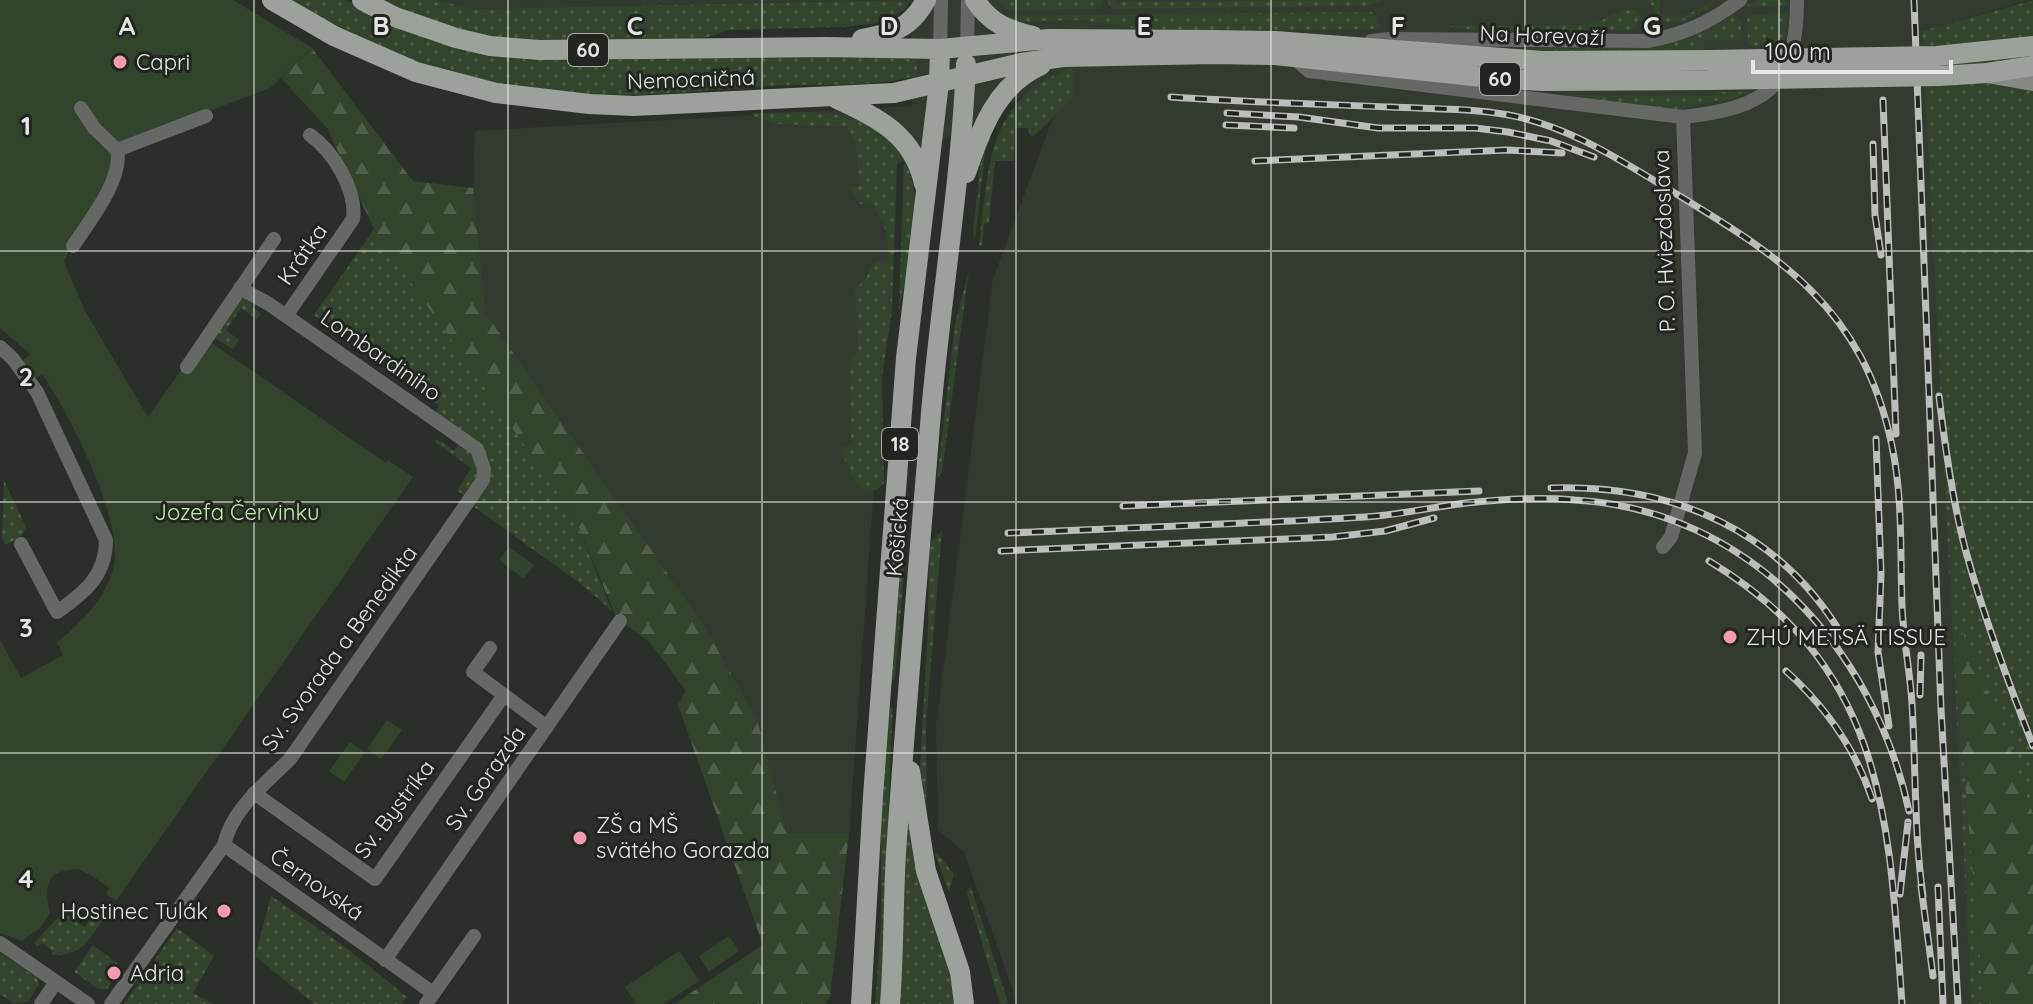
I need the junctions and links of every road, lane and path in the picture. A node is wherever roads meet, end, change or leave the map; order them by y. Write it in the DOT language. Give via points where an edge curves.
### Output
graph roads {
  1 [pos="272,0"];
  2 [pos="362,0"];
  3 [pos="926,0"];
  4 [pos="941,0"];
  5 [pos="968,0"];
  6 [pos="975,0"];
  7 [pos="1740,0"];
  8 [pos="1797,0"];
  9 [pos="1049,39"];
  10 [pos="1337,45"];
  11 [pos="2033,46"];
  12 [pos="824,47"];
  13 [pos="967,48"];
  14 [pos="940,49"];
  15 [pos="1291,56"];
  16 [pos="1063,57"];
  17 [pos="2033,66"];
  18 [pos="1710,70"];
  19 [pos="1987,73"];
  20 [pos="965,76"];
  21 [pos="2033,81"];
  22 [pos="939,83"];
  23 [pos="833,97"];
  24 [pos="81,108"];
  25 [pos="206,116"];
  26 [pos="1683,117"];
  27 [pos="310,135"];
  28 [pos="117,150"];
  29 [pos="926,197"];
  30 [pos="954,206"];
  31 [pos="274,239"];
  32 [pos="73,246"];
  33 [pos="240,288"];
  34 [pos="286,316"];
  35 [pos="0,347"];
  36 [pos="187,367"];
  37 [pos="484,469"];
  38 [pos="894,516"];
  39 [pos="923,518"];
  40 [pos="21,544"];
  41 [pos="1663,547"];
  42 [pos="620,621"];
  43 [pos="490,648"];
  44 [pos="880,692"];
  45 [pos="908,693"];
  46 [pos="504,695"];
  47 [pos="547,727"];
  48 [pos="905,735"];
  49 [pos="254,793"];
  50 [pos="224,845"];
  51 [pos="474,936"];
  52 [pos="0,943"];
  53 [pos="385,960"];
  54 [pos="56,982"];
  55 [pos="429,999"];
  56 [pos="41,1004"];
  57 [pos="88,1004"];
  58 [pos="111,1004"];
  59 [pos="860,1004"];
  60 [pos="890,1004"];
  61 [pos="964,1004"];
  1 -- 23 [label="main road, Nemocničná / 60" via="375,56 496,93 634,106"];
  2 -- 12 [label="main road, Nemocničná / 60" via="423,28 511,48"];
  3 -- 12 [label="main road" via="911,22 889,33"];
  4 -- 14 [label="street"];
  5 -- 13 [label="street"];
  6 -- 9 [label="main road" via="1001,26"];
  7 -- 10 [label="street, Na Horevaží" via="1707,22 1647,41 1390,39"];
  8 -- 26 [label="street" via="1793,47 1773,87 1739,108"];
  9 -- 10 [label="main road, Na Horevaží / 60"];
  9 -- 13 [label="main road, Na Horevaží / 60"];
  10 -- 18 [label="main road, Na Horevaží / 60"];
  11 -- 18 [label="main road, Na Horevaží / 60, bridge"];
  12 -- 14 [label="main road, Nemocničná / 60"];
  13 -- 14 [label="main road, 60"];
  13 -- 20 [label="main road, 18"];
  14 -- 22 [label="main road, 18"];
  15 -- 16 [label="main road, Na Horevaží / 60"];
  15 -- 18 [label="main road, Na Horevaží / 60" via="1543,81"];
  15 -- 26 [label="street, Na Horevaží" via="1309,71"];
  16 -- 20 [label="main road, Na Horevaží / 60"];
  16 -- 30 [label="main road, Na Horevaží" via="1020,77 994,105"];
  17 -- 19 [label="main road, Na Horevaží / 60"];
  18 -- 19 [label="main road, Na Horevaží / 60, bridge"];
  19 -- 21 [label="main road"];
  20 -- 22 [label="main road, 60"];
  20 -- 30 [label="main road, Košická / 18"];
  22 -- 23 [label="main road, Nemocničná / 60" via="894,93"];
  22 -- 29 [label="main road, Košická / 18"];
  23 -- 29 [label="main road" via="882,121 900,137 915,160"];
  24 -- 28 [label="street"];
  25 -- 28 [label="street"];
  26 -- 41 [label="street, P. O. Hviezdoslava" via="1695,453 1671,537"];
  27 -- 34 [label="street, Krátka" via="333,159 352,198 353,219"];
  28 -- 32 [label="street" via="107,194"];
  29 -- 38 [label="main road, Košická / 18"];
  30 -- 39 [label="main road, Košická / 18"];
  31 -- 33 [label="street"];
  33 -- 34 [label="street, Lombardiniho"];
  33 -- 36 [label="street"];
  34 -- 37 [label="street, Lombardiniho" via="477,449"];
  35 -- 40 [label="street" via="37,392 106,540 105,559 82,594 57,612"];
  37 -- 49 [label="street, Sv. Svorada a Benedikta" via="480,488 293,755"];
  38 -- 39 [label="street"];
  38 -- 44 [label="main road, Košická / 18"];
  39 -- 45 [label="main road, Košická / 18"];
  42 -- 47 [label="street, Sv. Gorazda"];
  43 -- 46 [label="street" via="473,672"];
  44 -- 45 [label="street"];
  44 -- 59 [label="main road, Košická / 18"];
  45 -- 48 [label="main road, Košická / 18"];
  46 -- 47 [label="street"];
  46 -- 49 [label="street, Sv. Bystríka" via="375,879"];
  47 -- 53 [label="street, Sv. Gorazda"];
  48 -- 60 [label="main road, Košická / 18"];
  48 -- 61 [label="main road" via="926,871 960,972"];
  49 -- 50 [label="street, Sv. Svorada a Benedikta" via="226,833"];
  50 -- 53 [label="street, Černovská"];
  50 -- 58 [label="street, Sv. Svorada a Benedikta"];
  51 -- 55 [label="street"];
  52 -- 54 [label="street"];
  53 -- 55 [label="street, Černovská"];
  54 -- 56 [label="street"];
  54 -- 57 [label="street"];
}
